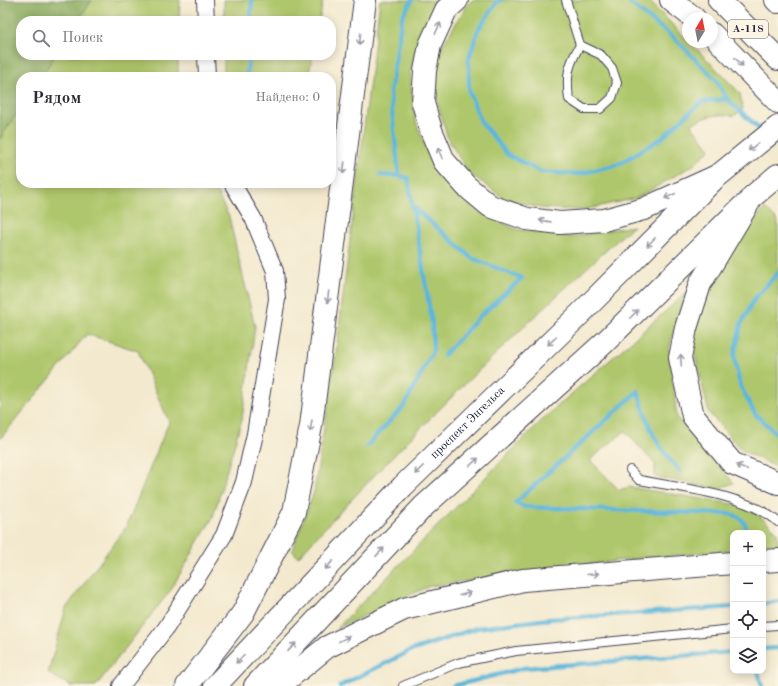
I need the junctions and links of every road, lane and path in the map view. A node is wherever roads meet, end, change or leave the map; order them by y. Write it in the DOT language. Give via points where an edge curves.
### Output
graph roads {
  1 [pos="205,0"];
  2 [pos="365,0"];
  3 [pos="457,0"];
  4 [pos="566,0"];
  5 [pos="670,0"];
  6 [pos="676,0"];
  7 [pos="719,0"];
  8 [pos="687,12"];
  9 [pos="689,12"];
  10 [pos="206,16"];
  11 [pos="718,40"];
  12 [pos="580,46"];
  13 [pos="778,59"];
  14 [pos="206,60"];
  15 [pos="207,72"];
  16 [pos="778,102"];
  17 [pos="778,127"];
  18 [pos="723,171"];
  19 [pos="775,178"];
  20 [pos="235,188"];
  21 [pos="752,197"];
  22 [pos="630,470"];
  23 [pos="778,483"];
  24 [pos="778,522"];
  25 [pos="778,560"];
  26 [pos="766,561"];
  27 [pos="730,563"];
  28 [pos="778,625"];
  29 [pos="766,626"];
  30 [pos="730,629"];
  31 [pos="121,686"];
  32 [pos="187,686"];
  33 [pos="215,686"];
  34 [pos="255,686"];
  35 [pos="279,686"];
  36 [pos="403,686"];
  1 -- 10 [label="street"];
  2 -- 32 [label="main road, one-way" via="312,426 294,512 243,613"];
  18 -- 3 [label="main road, one-way" via="644,209 604,220 553,222 527,219 490,206 466,186 444,161 423,103 430,45 446,10"];
  4 -- 12 [label="lane"];
  5 -- 8 [label="main road"];
  6 -- 9 [label="main road"];
  7 -- 13 [label="main road, А-118"];
  11 -- 16 [label="main road, one-way"];
  12 -- 12 [label="lane" via="570,63 567,84 569,99 584,109 600,109 612,98 617,83 612,68 600,55"];
  14 -- 15 [label="street"];
  17 -- 18 [label="main road, one-way"];
  18 -- 33 [label="main road, проспект Энгельса, one-way" via="403,486"];
  19 -- 21 [label="main road"];
  20 -- 31 [label="street" via="253,218 275,271 277,299 255,434 244,482 224,535 166,628"];
  23 -- 21 [label="main road, one-way" via="732,463 693,416 680,358 686,328 700,284"];
  34 -- 21 [label="main road, one-way" via="423,507 606,341"];
  22 -- 24 [label="lane" via="639,480 739,501"];
  25 -- 26 [label="main road"];
  35 -- 27 [label="main road, one-way" via="327,647 404,609 523,580"];
  28 -- 29 [label="lane"];
  30 -- 36 [label="lane" via="516,651 458,664"];
}
